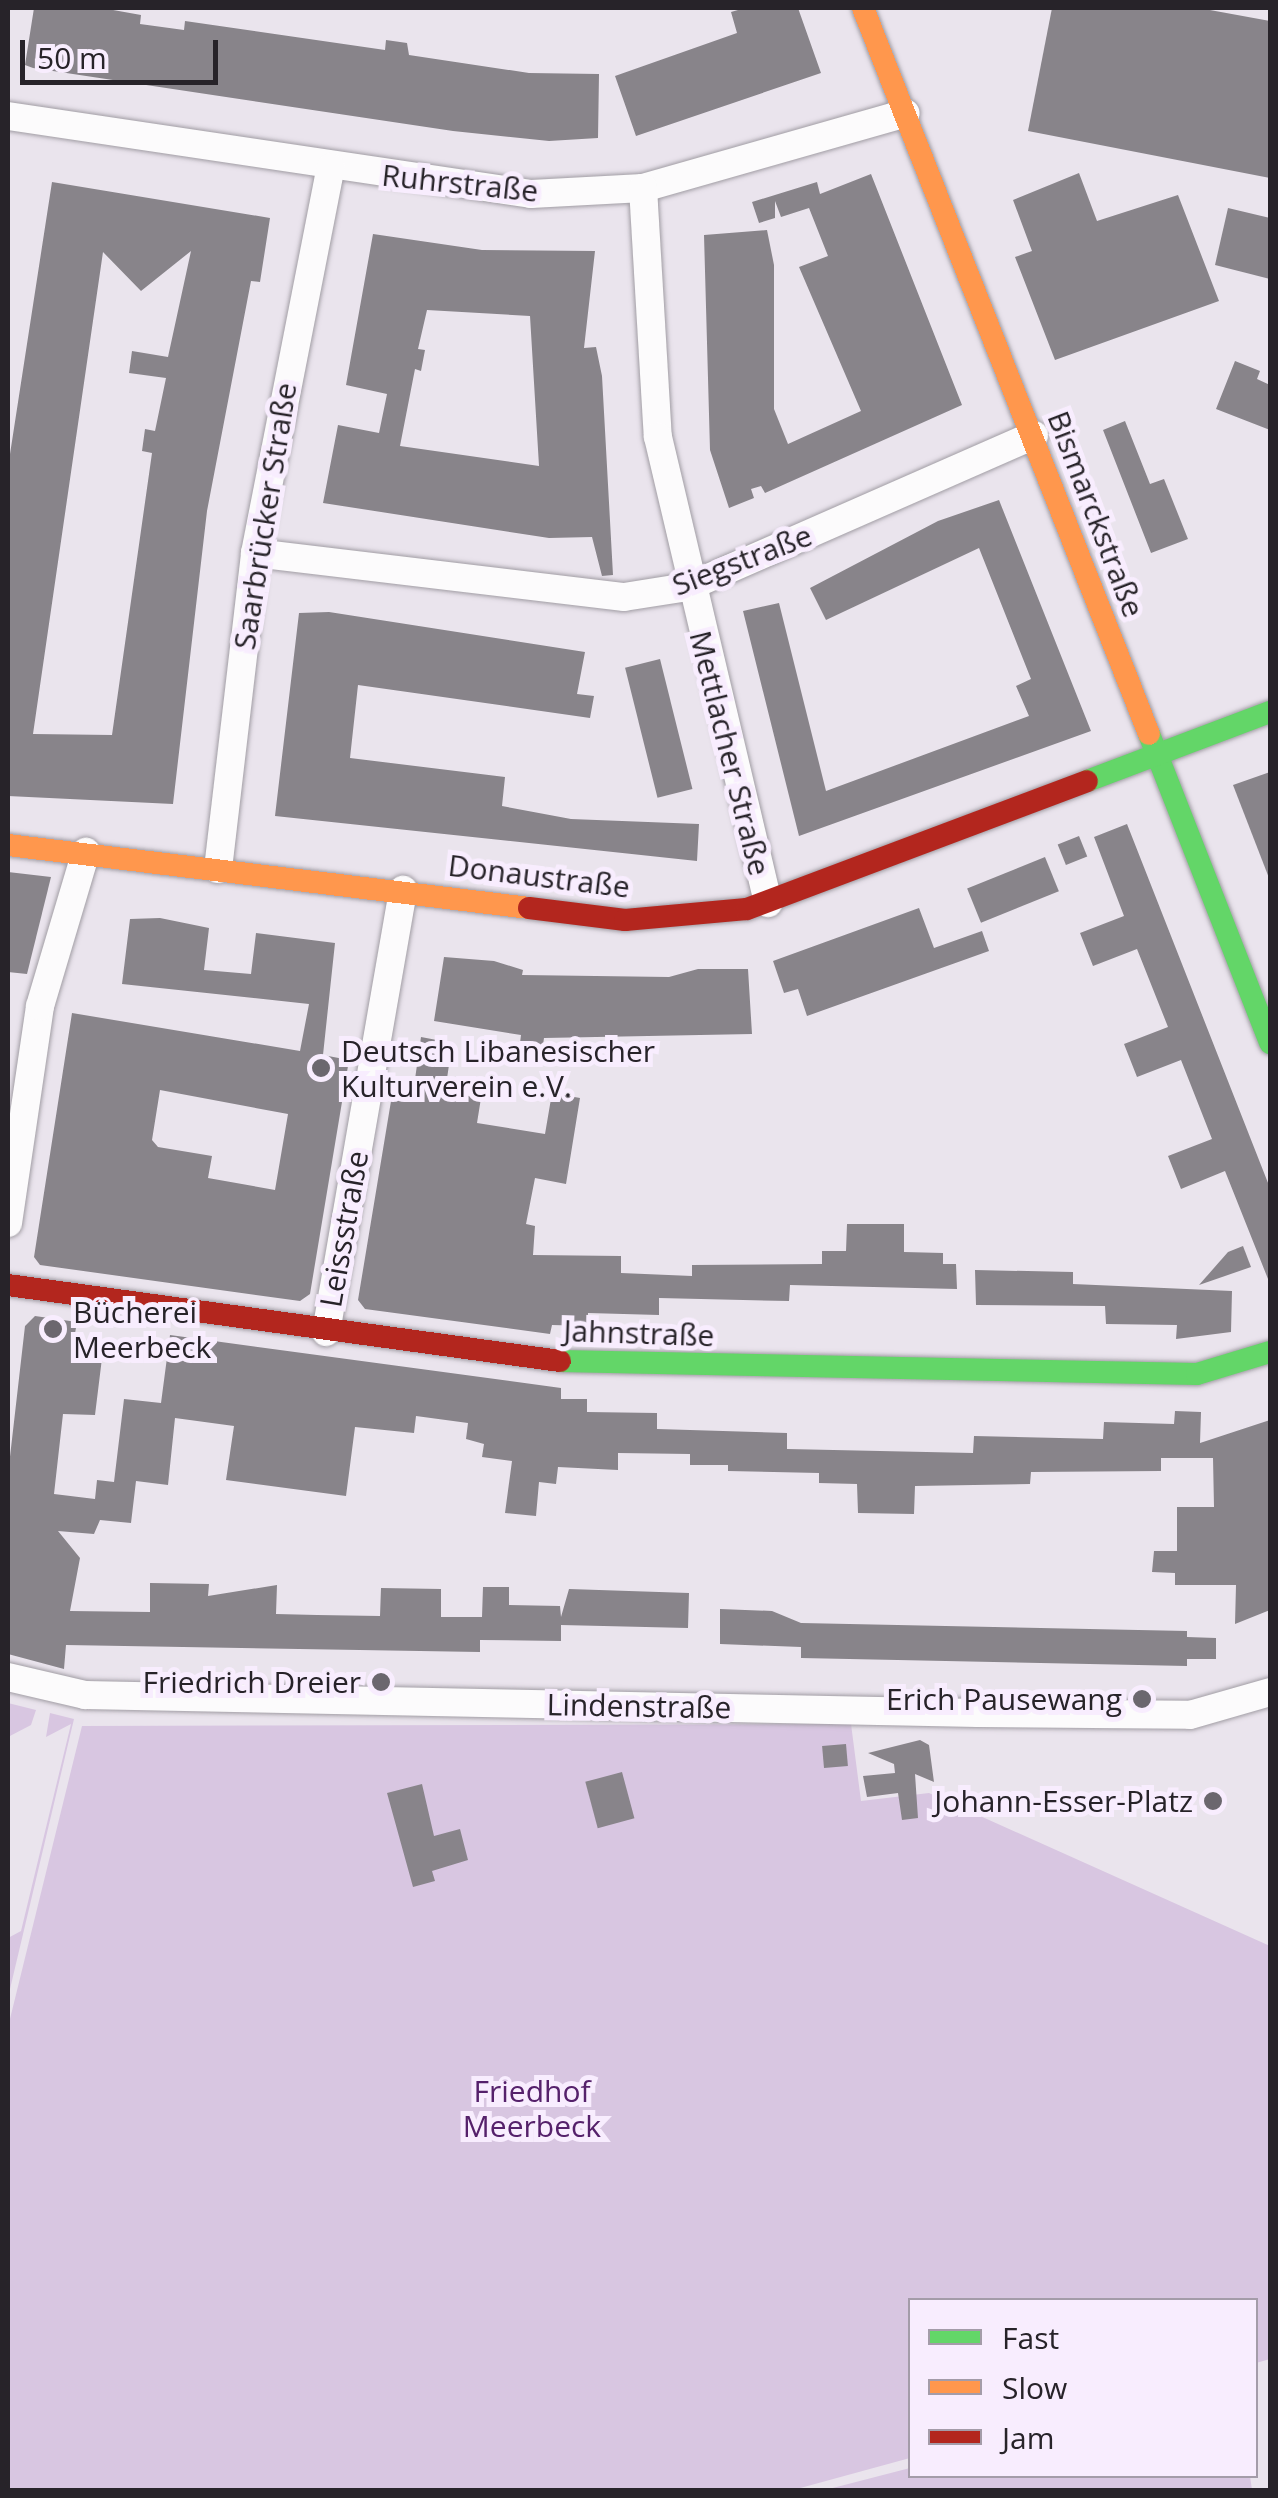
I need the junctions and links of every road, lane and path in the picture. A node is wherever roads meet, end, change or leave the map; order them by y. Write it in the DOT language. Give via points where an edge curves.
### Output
graph roads {
  1 [pos="862,8"];
  2 [pos="906,113"];
  3 [pos="8,116"];
  4 [pos="331,167"];
  5 [pos="644,188"];
  6 [pos="1034,436"];
  7 [pos="255,553"];
  8 [pos="688,588"];
  9 [pos="1270,712"];
  10 [pos="1156,756"];
  11 [pos="8,845"];
  12 [pos="86,852"];
  13 [pos="218,869"];
  14 [pos="403,890"];
  15 [pos="768,902"];
  16 [pos="1270,1043"];
  17 [pos="8,1223"];
  18 [pos="8,1285"];
  19 [pos="326,1332"];
  20 [pos="1270,1352"];
  21 [pos="8,1676"];
  22 [pos="1270,1692"];
  1 -- 2 [label="street, Bismarckstraße"];
  2 -- 5 [label="street, Ruhrstraße"];
  2 -- 6 [label="street, Bismarckstraße"];
  3 -- 4 [label="street, Ruhrstraße"];
  4 -- 5 [label="street, Ruhrstraße" via="531,194"];
  4 -- 7 [label="street, Saarbrücker Straße"];
  5 -- 8 [label="street, Mettlacher Straße" via="658,437"];
  6 -- 8 [label="street, Siegstraße"];
  6 -- 10 [label="street, Bismarckstraße"];
  7 -- 8 [label="street, Siegstraße" via="624,597"];
  7 -- 13 [label="street, Saarbrücker Straße"];
  8 -- 15 [label="street, Mettlacher Straße"];
  9 -- 10 [label="street, Donaustraße"];
  10 -- 15 [label="street, Donaustraße"];
  10 -- 16 [label="street, Bismarckstraße"];
  11 -- 12 [label="street, Donaustraße"];
  12 -- 13 [label="street, Donaustraße"];
  12 -- 17 [label="street" via="40,1006"];
  13 -- 14 [label="street, Donaustraße"];
  14 -- 15 [label="street, Donaustraße" via="625,920"];
  14 -- 19 [label="street, Leissstraße"];
  18 -- 19 [label="street, Jahnstraße"];
  19 -- 20 [label="street, Jahnstraße" via="577,1363 1197,1374"];
  21 -- 22 [label="street, Lindenstraße" via="85,1695 997,1714 1190,1715"];
}
